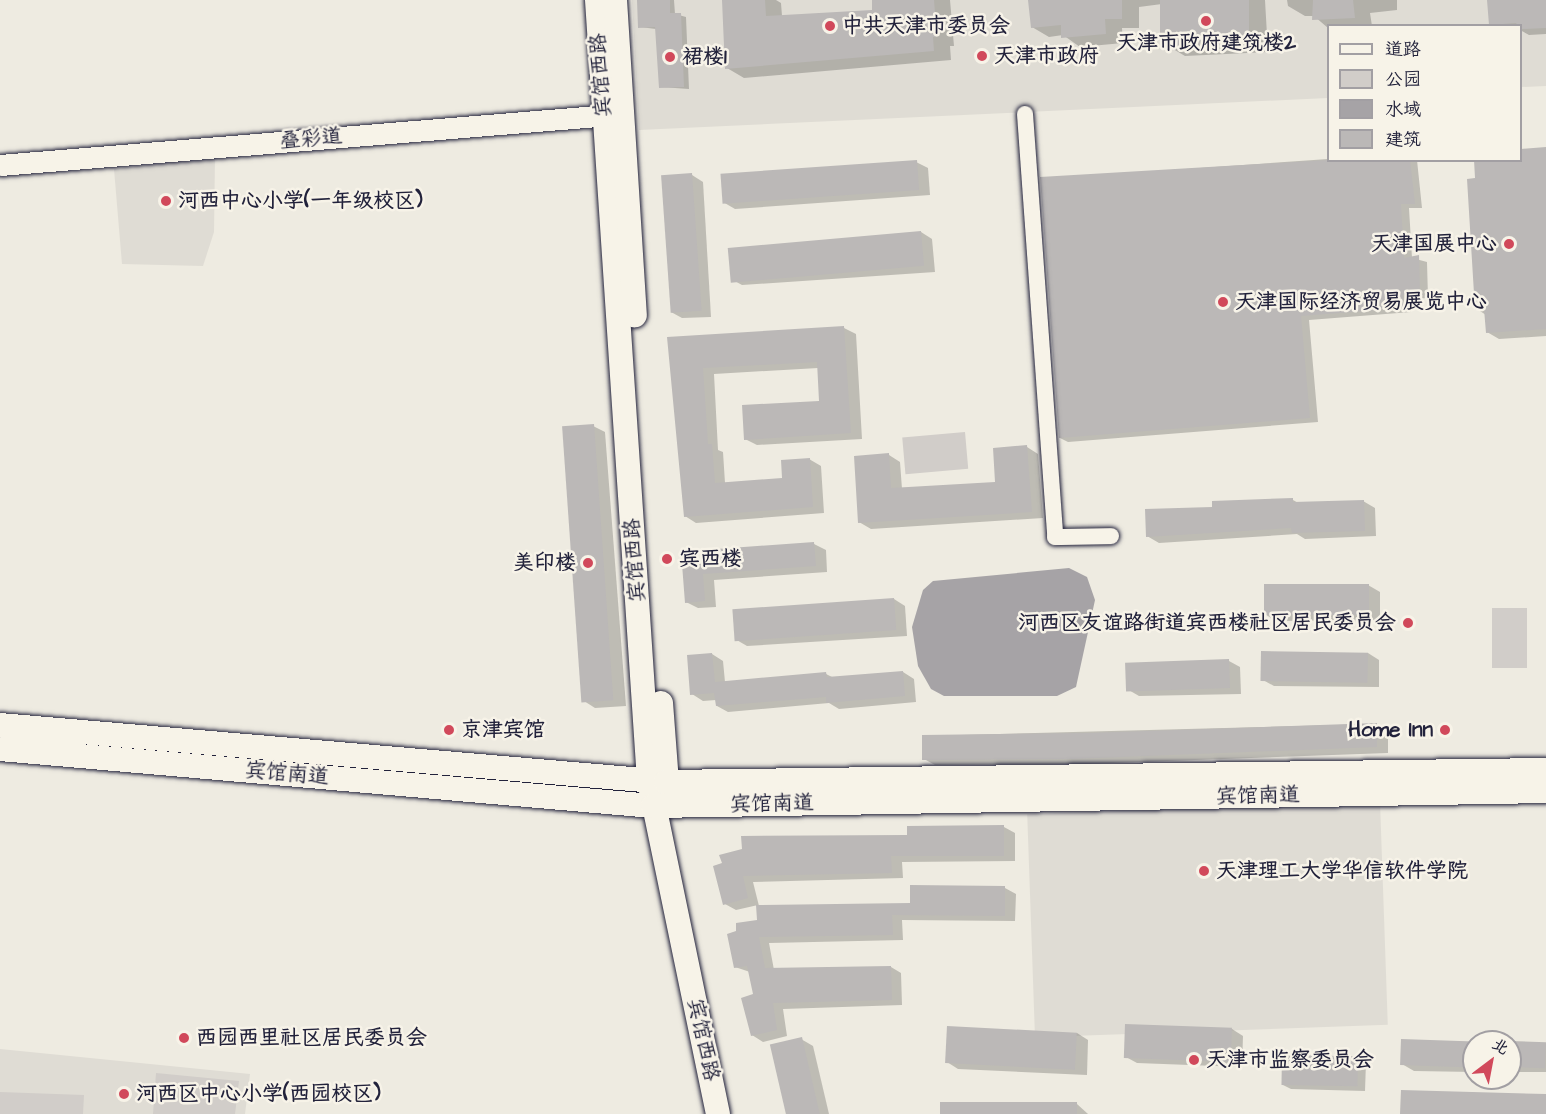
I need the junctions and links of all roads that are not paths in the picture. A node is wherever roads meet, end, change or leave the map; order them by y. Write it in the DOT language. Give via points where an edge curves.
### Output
graph roads {
  1 [pos="597,0"];
  2 [pos="615,0"];
  3 [pos="1025,114"];
  4 [pos="613,115"];
  5 [pos="0,165"];
  6 [pos="1110,536"];
  7 [pos="0,725"];
  8 [pos="0,749"];
  9 [pos="1546,770"];
  10 [pos="658,782"];
  11 [pos="1546,791"];
  12 [pos="661,806"];
  13 [pos="718,1114"];
  14 [pos="732,1114"];
  1 -- 4 [label="main road, 宾馆西路"];
  2 -- 4 [label="main road, 宾馆西路"];
  3 -- 6 [label="street" via="1055,537"];
  4 -- 5 [label="street, 叠彩道"];
  4 -- 10 [label="main road, 宾馆西路"];
  7 -- 10 [label="main road, 宾馆南道"];
  8 -- 12 [label="main road, 宾馆南道"];
  9 -- 10 [label="main road, 宾馆南道"];
  10 -- 12 [label="main road, 宾馆西路"];
  11 -- 12 [label="main road, 宾馆南道"];
  12 -- 13 [label="main road, 宾馆西路"];
  12 -- 14 [label="main road, 宾馆西路"];
}
